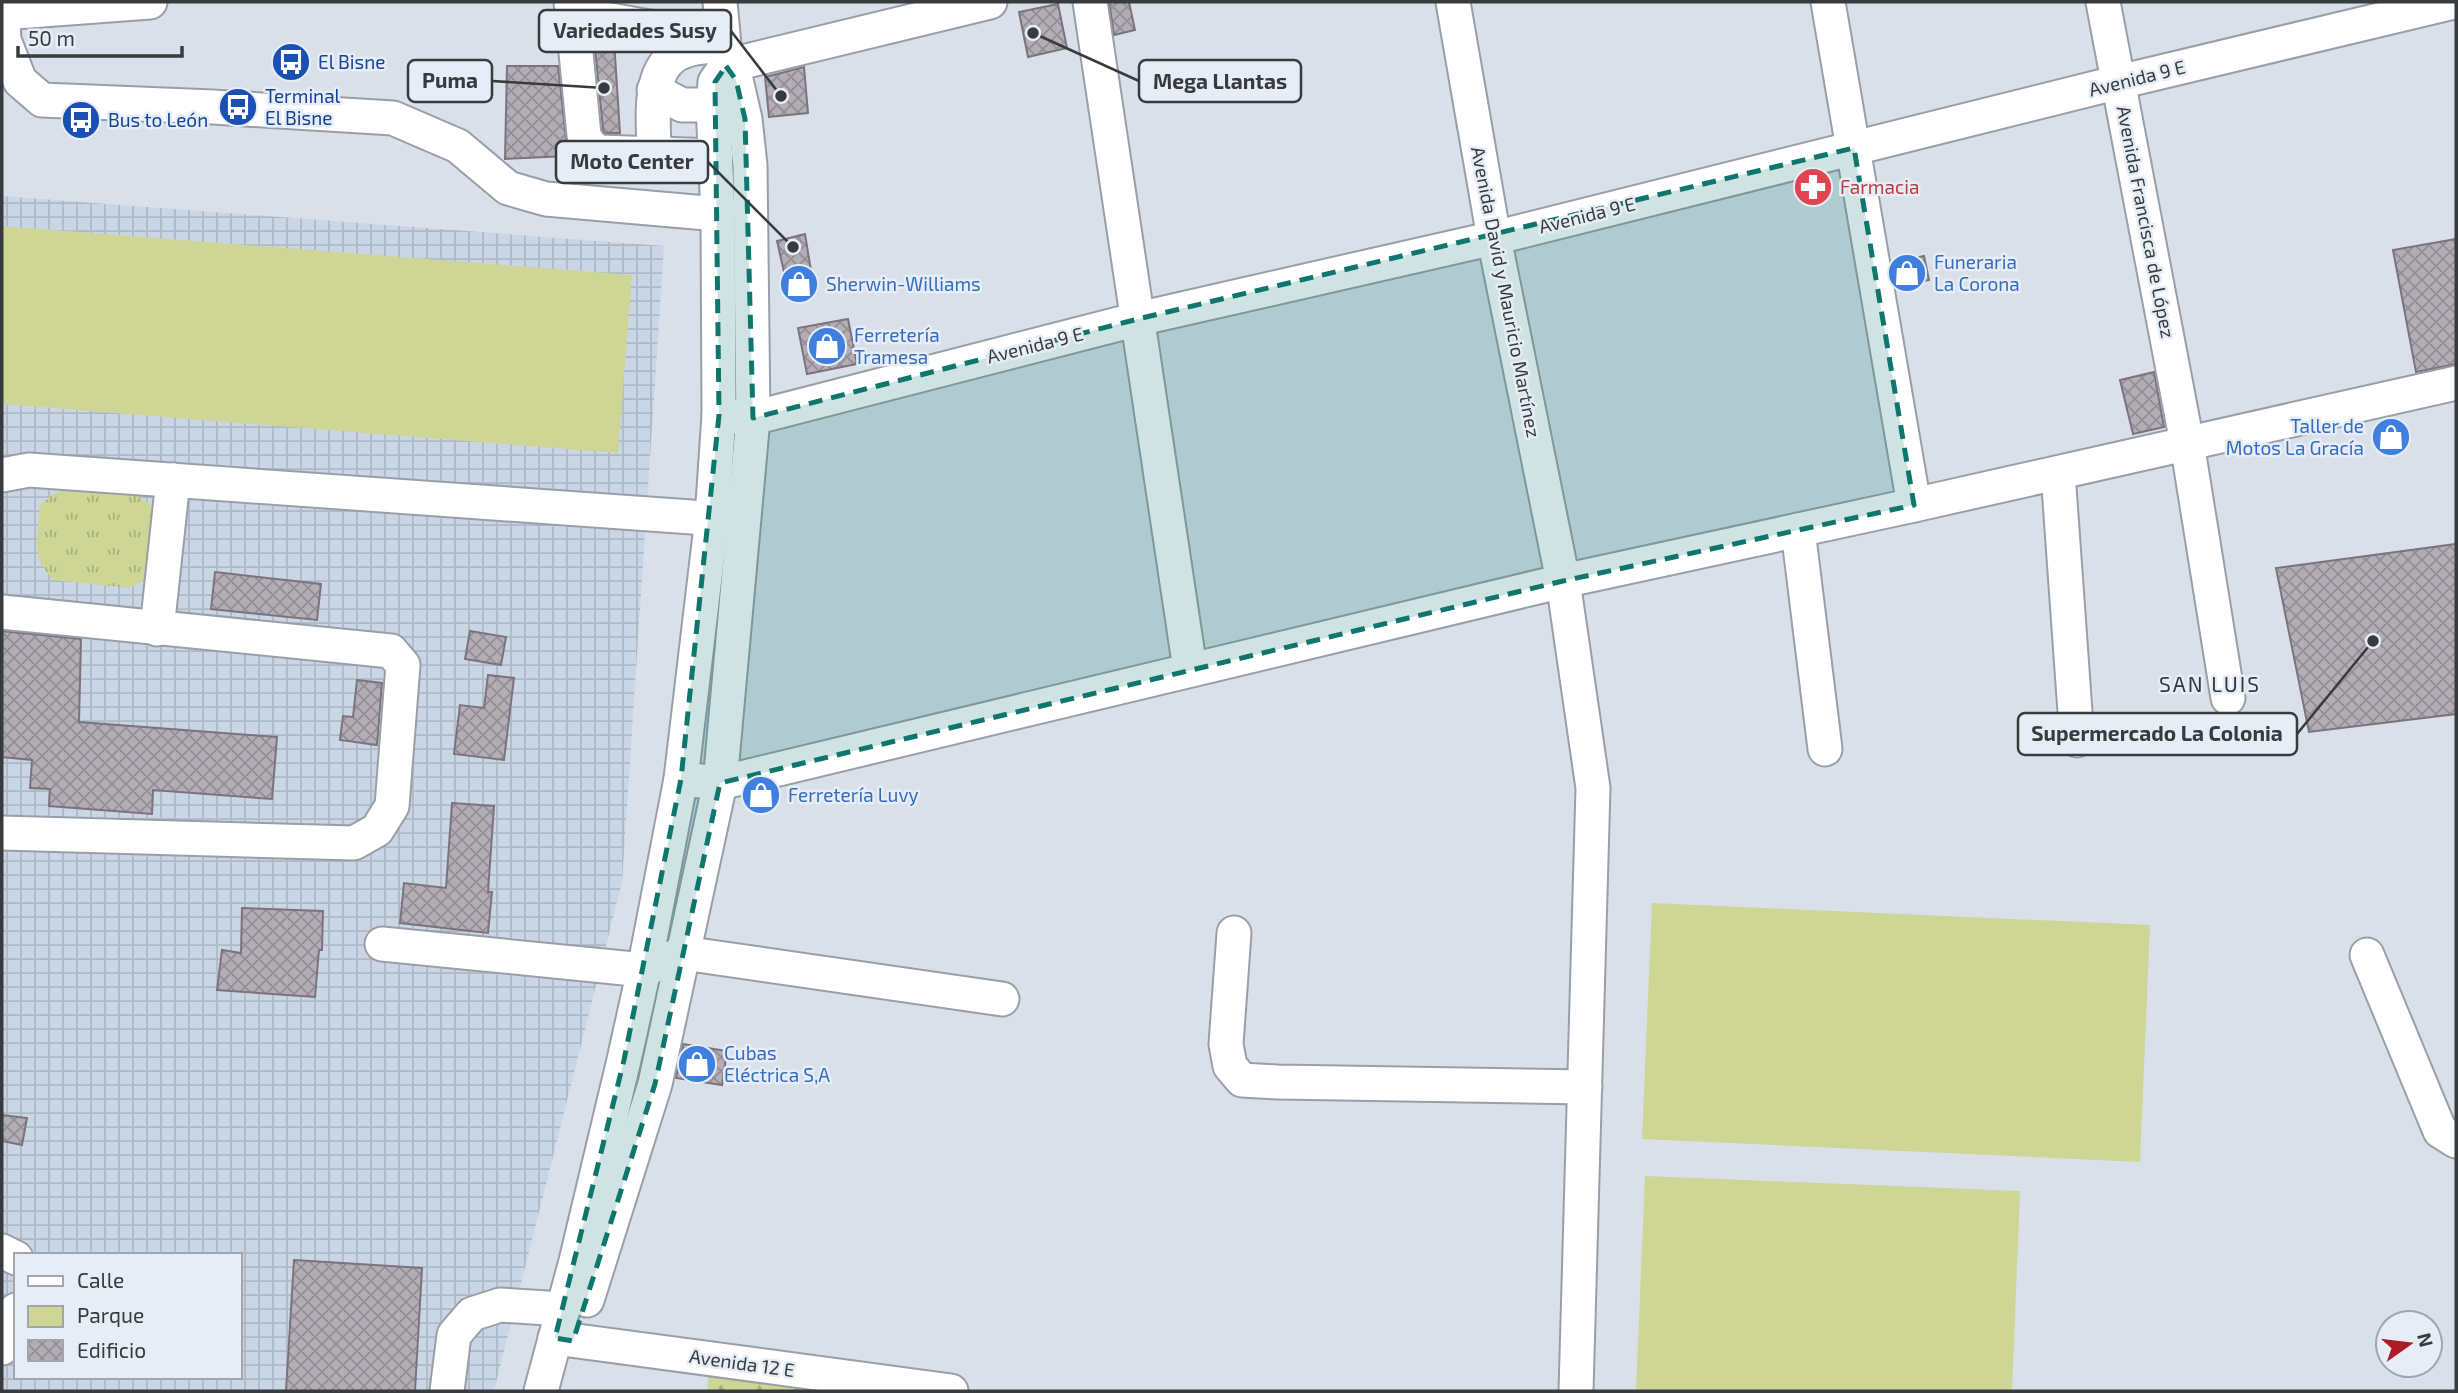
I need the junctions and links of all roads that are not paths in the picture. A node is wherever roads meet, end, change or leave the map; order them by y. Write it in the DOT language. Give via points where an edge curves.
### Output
graph roads {
  1 [pos="150,2"];
  2 [pos="720,2"];
  3 [pos="990,2"];
  4 [pos="1090,2"];
  5 [pos="1453,2"];
  6 [pos="1828,2"];
  7 [pos="2103,2"];
  8 [pos="2454,2"];
  9 [pos="2,6"];
  10 [pos="572,7"];
  11 [pos="2,13"];
  12 [pos="682,52"];
  13 [pos="725,56"];
  14 [pos="2119,82"];
  15 [pos="654,90"];
  16 [pos="713,105"];
  17 [pos="1854,148"];
  18 [pos="654,153"];
  19 [pos="716,156"];
  20 [pos="718,214"];
  21 [pos="1494,238"];
  22 [pos="1138,319"];
  23 [pos="2456,383"];
  24 [pos="719,415"];
  25 [pos="753,418"];
  26 [pos="2187,443"];
  27 [pos="2057,473"];
  28 [pos="2,475"];
  29 [pos="173,480"];
  30 [pos="1914,505"];
  31 [pos="728,520"];
  32 [pos="1798,530"];
  33 [pos="1563,581"];
  34 [pos="2,611"];
  35 [pos="157,629"];
  36 [pos="1190,669"];
  37 [pos="2228,698"];
  38 [pos="2077,740"];
  39 [pos="1825,749"];
  40 [pos="681,779"];
  41 [pos="720,783"];
  42 [pos="2,833"];
  43 [pos="1234,933"];
  44 [pos="382,944"];
  45 [pos="683,953"];
  46 [pos="2367,955"];
  47 [pos="644,970"];
  48 [pos="1002,999"];
  49 [pos="1584,1087"];
  50 [pos="2456,1141"];
  51 [pos="14,1317"];
  52 [pos="564,1329"];
  53 [pos="2,1348"];
  54 [pos="918,1389"];
  55 [pos="447,1391"];
  56 [pos="546,1391"];
  57 [pos="951,1391"];
  58 [pos="1576,1391"];
  1 -- 11 [label="street"];
  2 -- 13 [label="street"];
  3 -- 13 [label="street"];
  4 -- 22 [label="street"];
  5 -- 21 [label="street, Avenida David y Mauricio Martínez"];
  6 -- 17 [label="street"];
  7 -- 14 [label="street, Avenida Francisca de López"];
  8 -- 14 [label="street, Avenida 9 E"];
  9 -- 11 [label="street"];
  10 -- 12 [label="street" via="671,31"];
  10 -- 18 [label="street" via="584,135 589,145 599,152"];
  11 -- 20 [label="street" via="4,40 20,81 42,100 393,118 458,146 508,188 546,199"];
  12 -- 13 [label="street" via="690,49"];
  12 -- 15 [label="street" via="661,69"];
  13 -- 16 [label="street" via="715,82"];
  13 -- 25 [label="street" via="745,119 750,165"];
  14 -- 17 [label="street, Avenida 9 E"];
  14 -- 26 [label="street, Avenida Francisca de López"];
  15 -- 16 [label="street" via="682,105"];
  15 -- 18 [label="street"];
  16 -- 19 [label="street"];
  17 -- 21 [label="street, Avenida 9 E"];
  17 -- 30 [label="street"];
  18 -- 19 [label="street"];
  19 -- 20 [label="street"];
  20 -- 24 [label="street"];
  21 -- 22 [label="street, Avenida 9 E"];
  21 -- 33 [label="street, Avenida David y Mauricio Martínez"];
  22 -- 25 [label="street, Avenida 9 E"];
  22 -- 36 [label="street"];
  23 -- 26 [label="street"];
  24 -- 25 [label="street, Avenida 9 E"];
  24 -- 31 [label="street"];
  25 -- 31 [label="street"];
  26 -- 27 [label="street"];
  26 -- 37 [label="street, Avenida Francisca de López"];
  27 -- 30 [label="street"];
  27 -- 38 [label="street"];
  28 -- 29 [label="street" via="29,470"];
  29 -- 31 [label="street"];
  29 -- 35 [label="street"];
  30 -- 32 [label="street"];
  31 -- 40 [label="street"];
  31 -- 41 [label="street"];
  32 -- 33 [label="street"];
  32 -- 39 [label="street"];
  33 -- 36 [label="street"];
  33 -- 49 [label="street, Avenida David y Mauricio Martínez" via="1593,788"];
  34 -- 35 [label="street"];
  35 -- 42 [label="street" via="391,652 404,665 392,806 377,830 354,843"];
  36 -- 41 [label="street"];
  40 -- 41 [label="street"];
  40 -- 47 [label="street"];
  41 -- 45 [label="street"];
  43 -- 49 [label="street" via="1226,1044 1230,1066 1242,1080"];
  44 -- 47 [label="street"];
  45 -- 47 [label="street"];
  45 -- 48 [label="street"];
  45 -- 52 [label="street" via="654,1084"];
  46 -- 50 [label="street" via="2440,1131"];
  47 -- 52 [label="street"];
  49 -- 58 [label="street, Avenida David y Mauricio Martínez"];
  51 -- 53 [label="street"];
  52 -- 54 [label="street, Avenida 12 E"];
  52 -- 55 [label="street, Avenida 12 E" via="500,1305 472,1314 454,1335"];
  52 -- 56 [label="street"];
  54 -- 57 [label="street, Avenida 12 E"];
}
